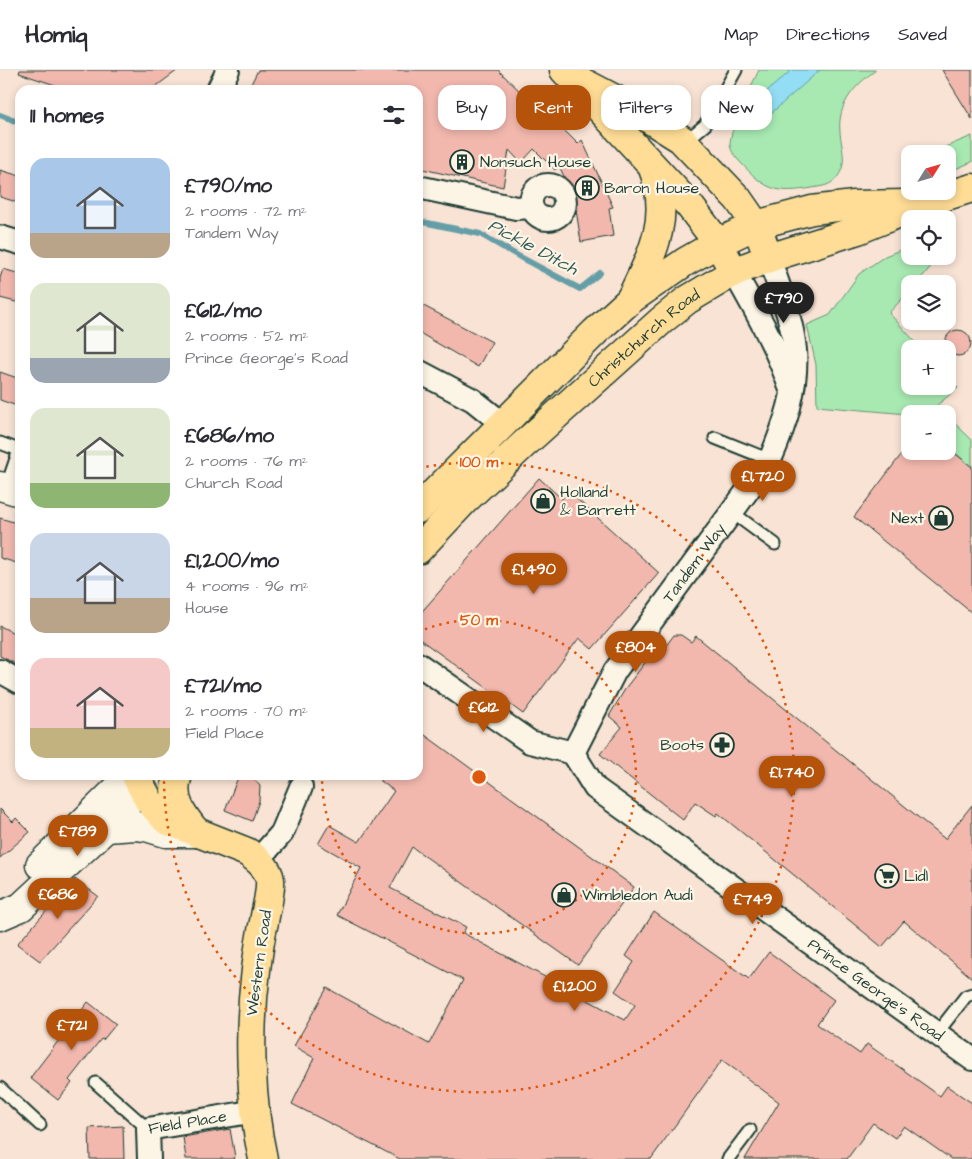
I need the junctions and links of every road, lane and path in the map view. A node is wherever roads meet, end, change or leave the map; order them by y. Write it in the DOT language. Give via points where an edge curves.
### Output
graph roads {
  1 [pos="228,70"];
  2 [pos="736,70"];
  3 [pos="568,73"];
  4 [pos="220,85"];
  5 [pos="681,139"];
  6 [pos="628,141"];
  7 [pos="651,163"];
  8 [pos="423,188"];
  9 [pos="972,188"];
  10 [pos="921,204"];
  11 [pos="531,207"];
  12 [pos="756,225"];
  13 [pos="0,237"];
  14 [pos="15,241"];
  15 [pos="718,243"];
  16 [pos="769,258"];
  17 [pos="734,272"];
  18 [pos="630,300"];
  19 [pos="423,374"];
  20 [pos="792,395"];
  21 [pos="503,424"];
  22 [pos="715,438"];
  23 [pos="0,443"];
  24 [pos="15,449"];
  25 [pos="770,460"];
  26 [pos="15,466"];
  27 [pos="9,489"];
  28 [pos="423,504"];
  29 [pos="733,512"];
  30 [pos="775,544"];
  31 [pos="423,545"];
  32 [pos="423,667"];
  33 [pos="0,671"];
  34 [pos="15,679"];
  35 [pos="573,753"];
  36 [pos="126,780"];
  37 [pos="136,780"];
  38 [pos="139,780"];
  39 [pos="177,780"];
  40 [pos="301,787"];
  41 [pos="106,828"];
  42 [pos="197,833"];
  43 [pos="258,860"];
  44 [pos="0,915"];
  45 [pos="972,994"];
  46 [pos="936,1034"];
  47 [pos="972,1059"];
  48 [pos="96,1083"];
  49 [pos="0,1088"];
  50 [pos="256,1111"];
  51 [pos="40,1125"];
  52 [pos="148,1129"];
  53 [pos="750,1130"];
  54 [pos="149,1159"];
  55 [pos="263,1159"];
  56 [pos="728,1159"];
  1 -- 4 [label="street"];
  2 -- 5 [label="lane" via="705,125"];
  3 -- 5 [label="main road" via="630,106"];
  3 -- 6 [label="main road"];
  5 -- 6 [label="main road" via="652,147"];
  5 -- 12 [label="main road" via="738,198"];
  6 -- 7 [label="main road"];
  7 -- 15 [label="main road"];
  7 -- 18 [label="main road" via="662,203 660,226"];
  8 -- 11 [label="street" via="516,208"];
  9 -- 10 [label="main road, Christchurch Road"];
  10 -- 12 [label="main road, Christchurch Road" via="854,205 812,210"];
  10 -- 16 [label="main road, Christchurch Road" via="858,230"];
  12 -- 15 [label="main road, Christchurch Road"];
  12 -- 16 [label="main road"];
  13 -- 14 [label="street"];
  15 -- 17 [label="main road"];
  15 -- 18 [label="main road, Christchurch Road"];
  16 -- 17 [label="main road, Christchurch Road"];
  16 -- 20 [label="street, Tandem Way" via="795,349"];
  17 -- 20 [label="street" via="782,362"];
  17 -- 31 [label="main road, Christchurch Road" via="687,300 662,320 523,445"];
  18 -- 21 [label="main road, Christchurch Road"];
  19 -- 21 [label="street" via="473,400"];
  20 -- 25 [label="street, Tandem Way" via="782,433"];
  21 -- 28 [label="main road, Christchurch Road"];
  22 -- 25 [label="lane"];
  23 -- 24 [label="lane"];
  25 -- 29 [label="street, Tandem Way"];
  26 -- 27 [label="lane"];
  29 -- 30 [label="lane"];
  29 -- 35 [label="street, Tandem Way" via="615,671"];
  32 -- 35 [label="street" via="530,742"];
  33 -- 34 [label="street"];
  35 -- 46 [label="street, Prince George's Road" via="596,788"];
  36 -- 44 [label="street" via="10,894"];
  37 -- 41 [label="street" via="132,797"];
  38 -- 42 [label="main road" via="149,801 166,820"];
  39 -- 42 [label="main road" via="178,808"];
  40 -- 43 [label="street" via="282,833"];
  41 -- 42 [label="street" via="135,826"];
  41 -- 44 [label="street" via="21,907"];
  42 -- 43 [label="main road" via="247,852"];
  43 -- 50 [label="main road, Western Road" via="268,873 270,882 251,1005"];
  45 -- 46 [label="lane" via="966,996"];
  46 -- 47 [label="street, Prince George's Road"];
  48 -- 52 [label="lane"];
  49 -- 51 [label="lane"];
  50 -- 52 [label="street, Field Place"];
  50 -- 55 [label="main road, Western Road"];
  52 -- 54 [label="street, Field Place"];
  53 -- 56 [label="lane"];
}
